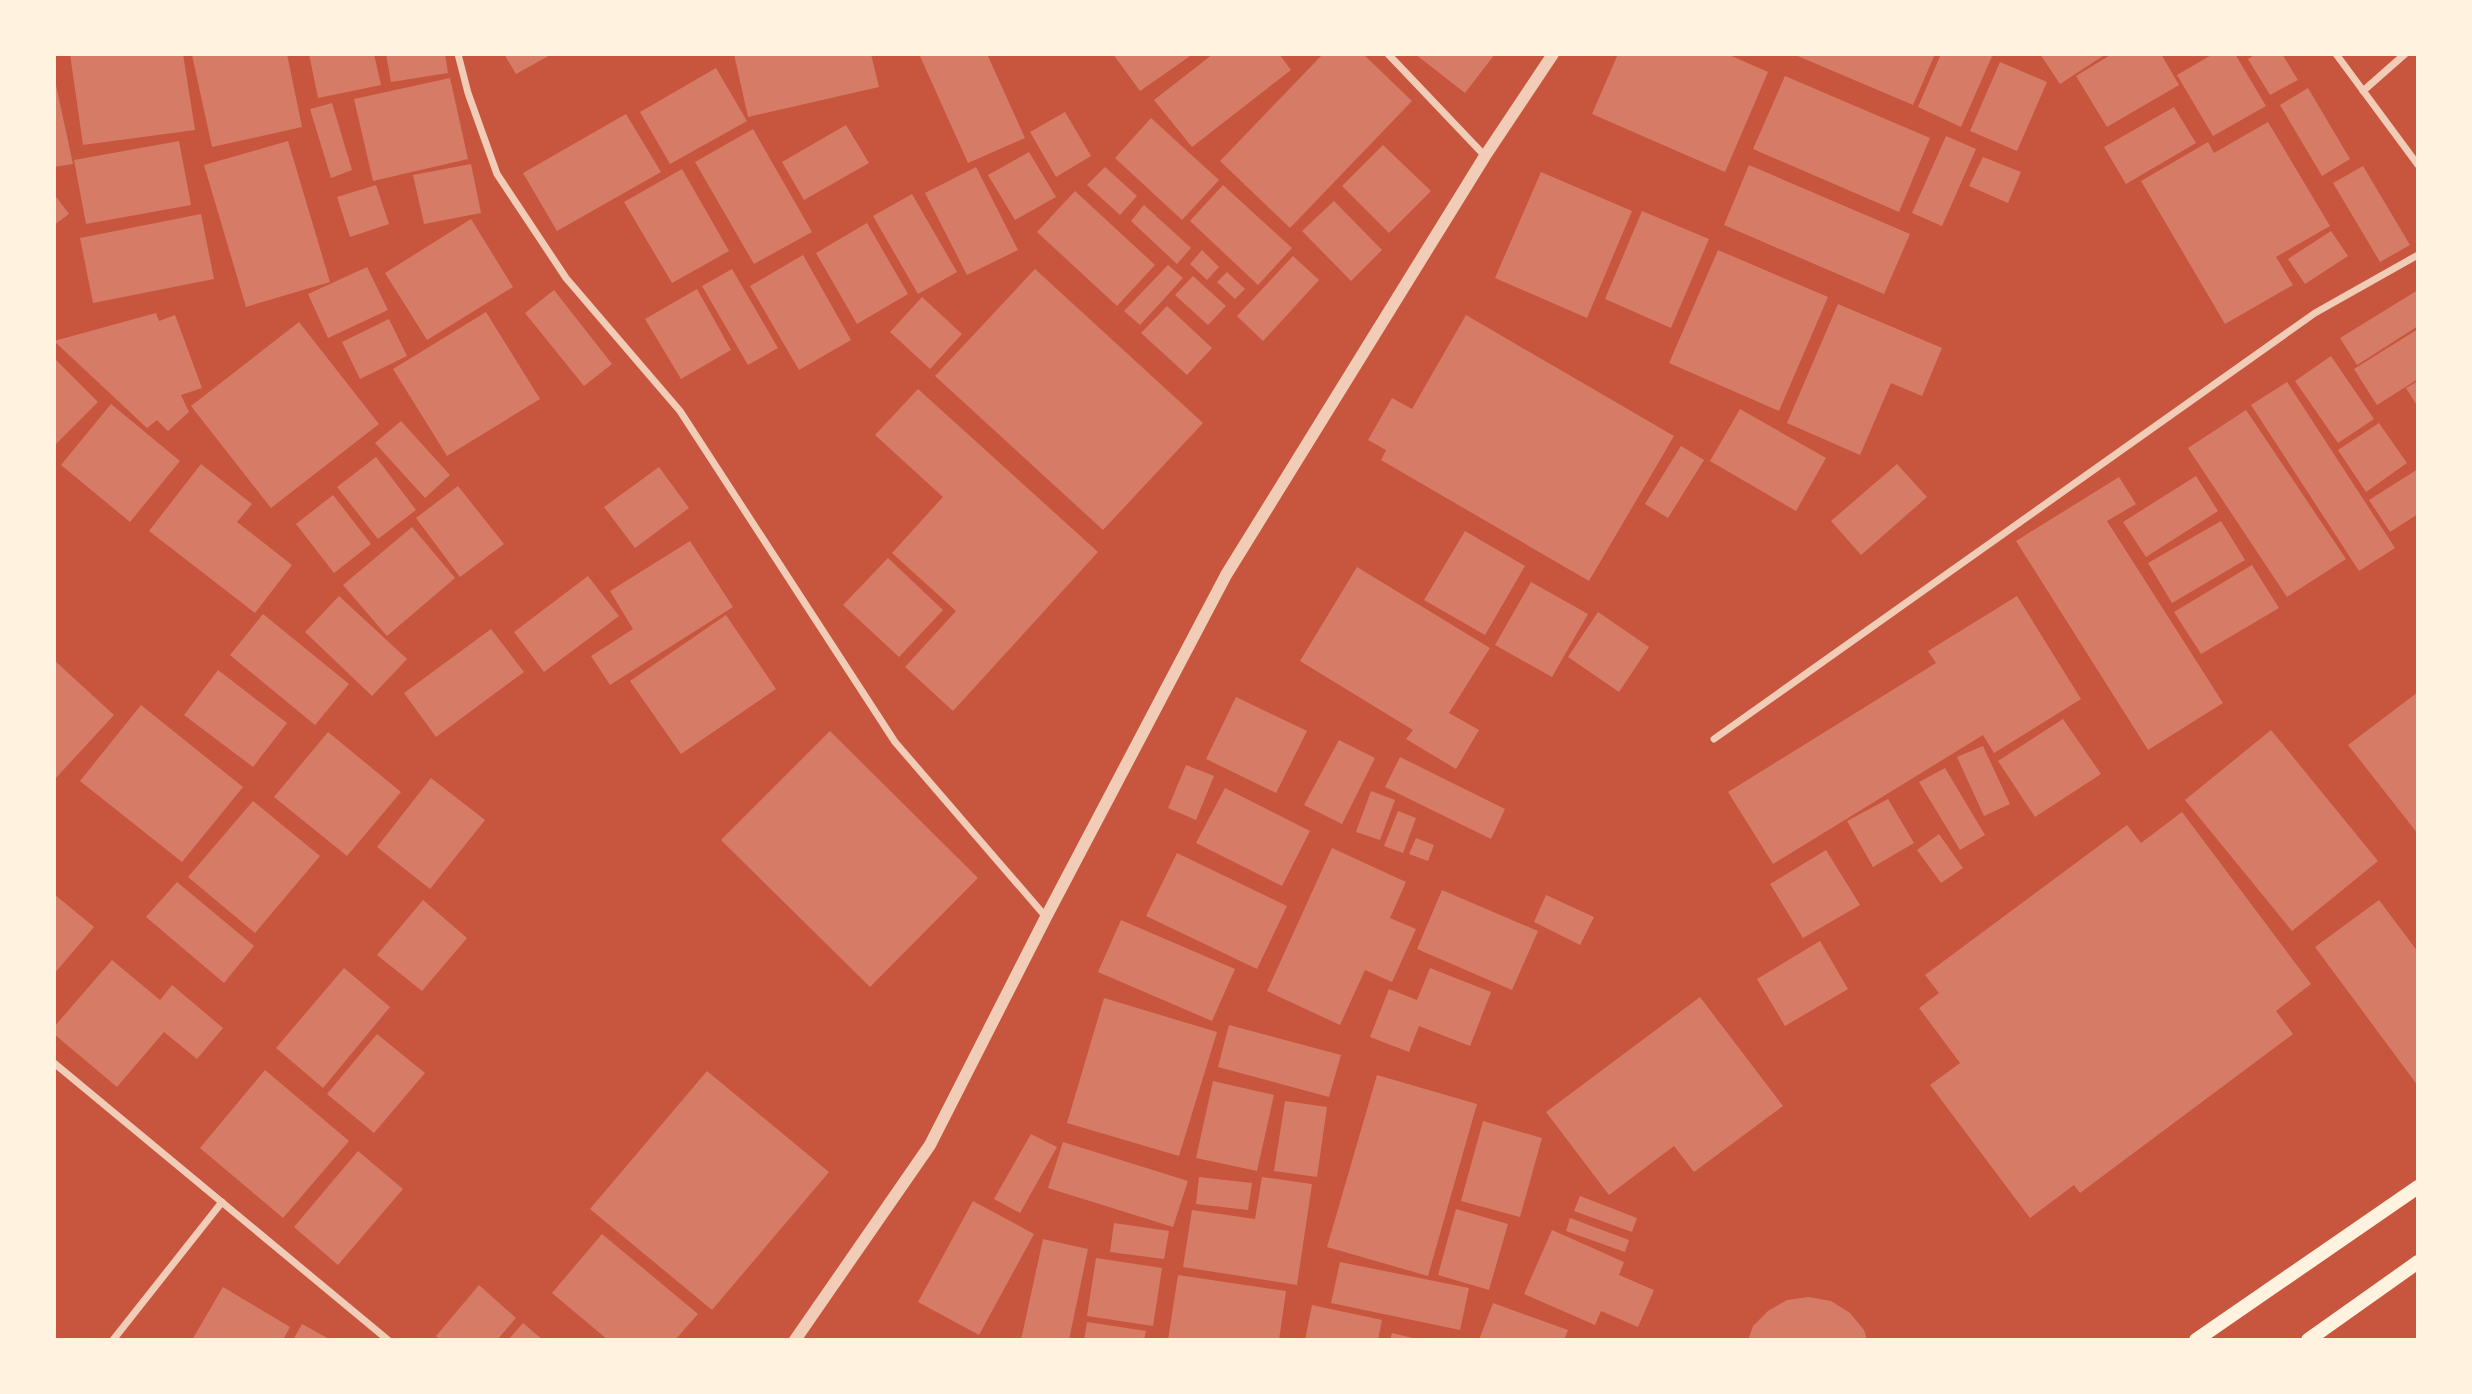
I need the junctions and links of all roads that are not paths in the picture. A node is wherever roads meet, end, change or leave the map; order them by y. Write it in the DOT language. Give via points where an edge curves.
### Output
graph roads {
  1 [pos="458,54"];
  2 [pos="1388,54"];
  3 [pos="1553,54"];
  4 [pos="2336,54"];
  5 [pos="2405,54"];
  6 [pos="2363,90"];
  7 [pos="1485,156"];
  8 [pos="2418,165"];
  9 [pos="2418,255"];
  10 [pos="1714,739"];
  11 [pos="1046,917"];
  12 [pos="54,1063"];
  13 [pos="2418,1187"];
  14 [pos="222,1202"];
  15 [pos="2418,1262"];
  16 [pos="113,1340"];
  17 [pos="388,1340"];
  18 [pos="795,1340"];
  19 [pos="2196,1340"];
  20 [pos="2308,1340"];
  1 -- 11 [label="street" via="497,174 566,278 680,411 895,742"];
  2 -- 7 [label="street"];
  3 -- 7 [label="street"];
  4 -- 6 [label="street"];
  5 -- 6 [label="street"];
  6 -- 8 [label="street"];
  7 -- 11 [label="street" via="1226,575"];
  9 -- 10 [label="street" via="2315,313"];
  11 -- 18 [label="street" via="930,1145"];
  12 -- 14 [label="street"];
  13 -- 19 [label="main road"];
  14 -- 16 [label="street"];
  14 -- 17 [label="street"];
  15 -- 20 [label="main road"];
}
